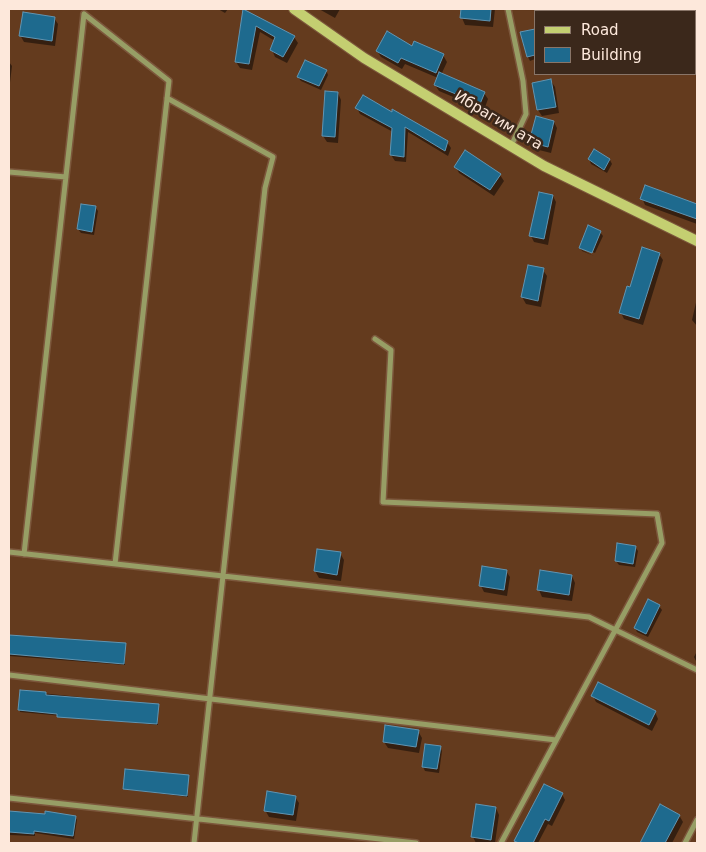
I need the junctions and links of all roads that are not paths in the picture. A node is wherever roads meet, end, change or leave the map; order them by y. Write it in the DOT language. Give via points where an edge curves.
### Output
graph roads {
  1 [pos="294,9"];
  2 [pos="508,9"];
  3 [pos="167,98"];
  4 [pos="511,146"];
  5 [pos="9,172"];
  6 [pos="66,176"];
  7 [pos="697,241"];
  8 [pos="375,339"];
  9 [pos="9,552"];
  10 [pos="24,554"];
  11 [pos="115,564"];
  12 [pos="223,576"];
  13 [pos="615,630"];
  14 [pos="697,670"];
  15 [pos="9,675"];
  16 [pos="210,698"];
  17 [pos="556,740"];
  18 [pos="9,798"];
  19 [pos="196,818"];
  20 [pos="697,820"];
  21 [pos="194,843"];
  22 [pos="416,843"];
  23 [pos="501,843"];
  24 [pos="685,843"];
  1 -- 4 [label="street, Ибрагим ата" via="364,58"];
  2 -- 4 [label="street" via="523,81 526,114"];
  3 -- 6 [label="street" via="169,80 84,14"];
  3 -- 11 [label="street"];
  3 -- 12 [label="street" via="273,157 265,188"];
  4 -- 7 [label="street, Ибрагим ата" via="544,166"];
  5 -- 6 [label="street"];
  6 -- 10 [label="street"];
  8 -- 13 [label="street" via="391,350 382,502 657,514 662,543"];
  9 -- 10 [label="street"];
  10 -- 11 [label="street"];
  11 -- 12 [label="street"];
  12 -- 13 [label="street" via="589,618"];
  12 -- 16 [label="street"];
  13 -- 14 [label="street"];
  13 -- 17 [label="street"];
  15 -- 16 [label="street"];
  16 -- 17 [label="street"];
  16 -- 19 [label="street"];
  17 -- 23 [label="street"];
  18 -- 19 [label="street"];
  19 -- 21 [label="street"];
  19 -- 22 [label="street"];
  20 -- 24 [label="street"];
}
